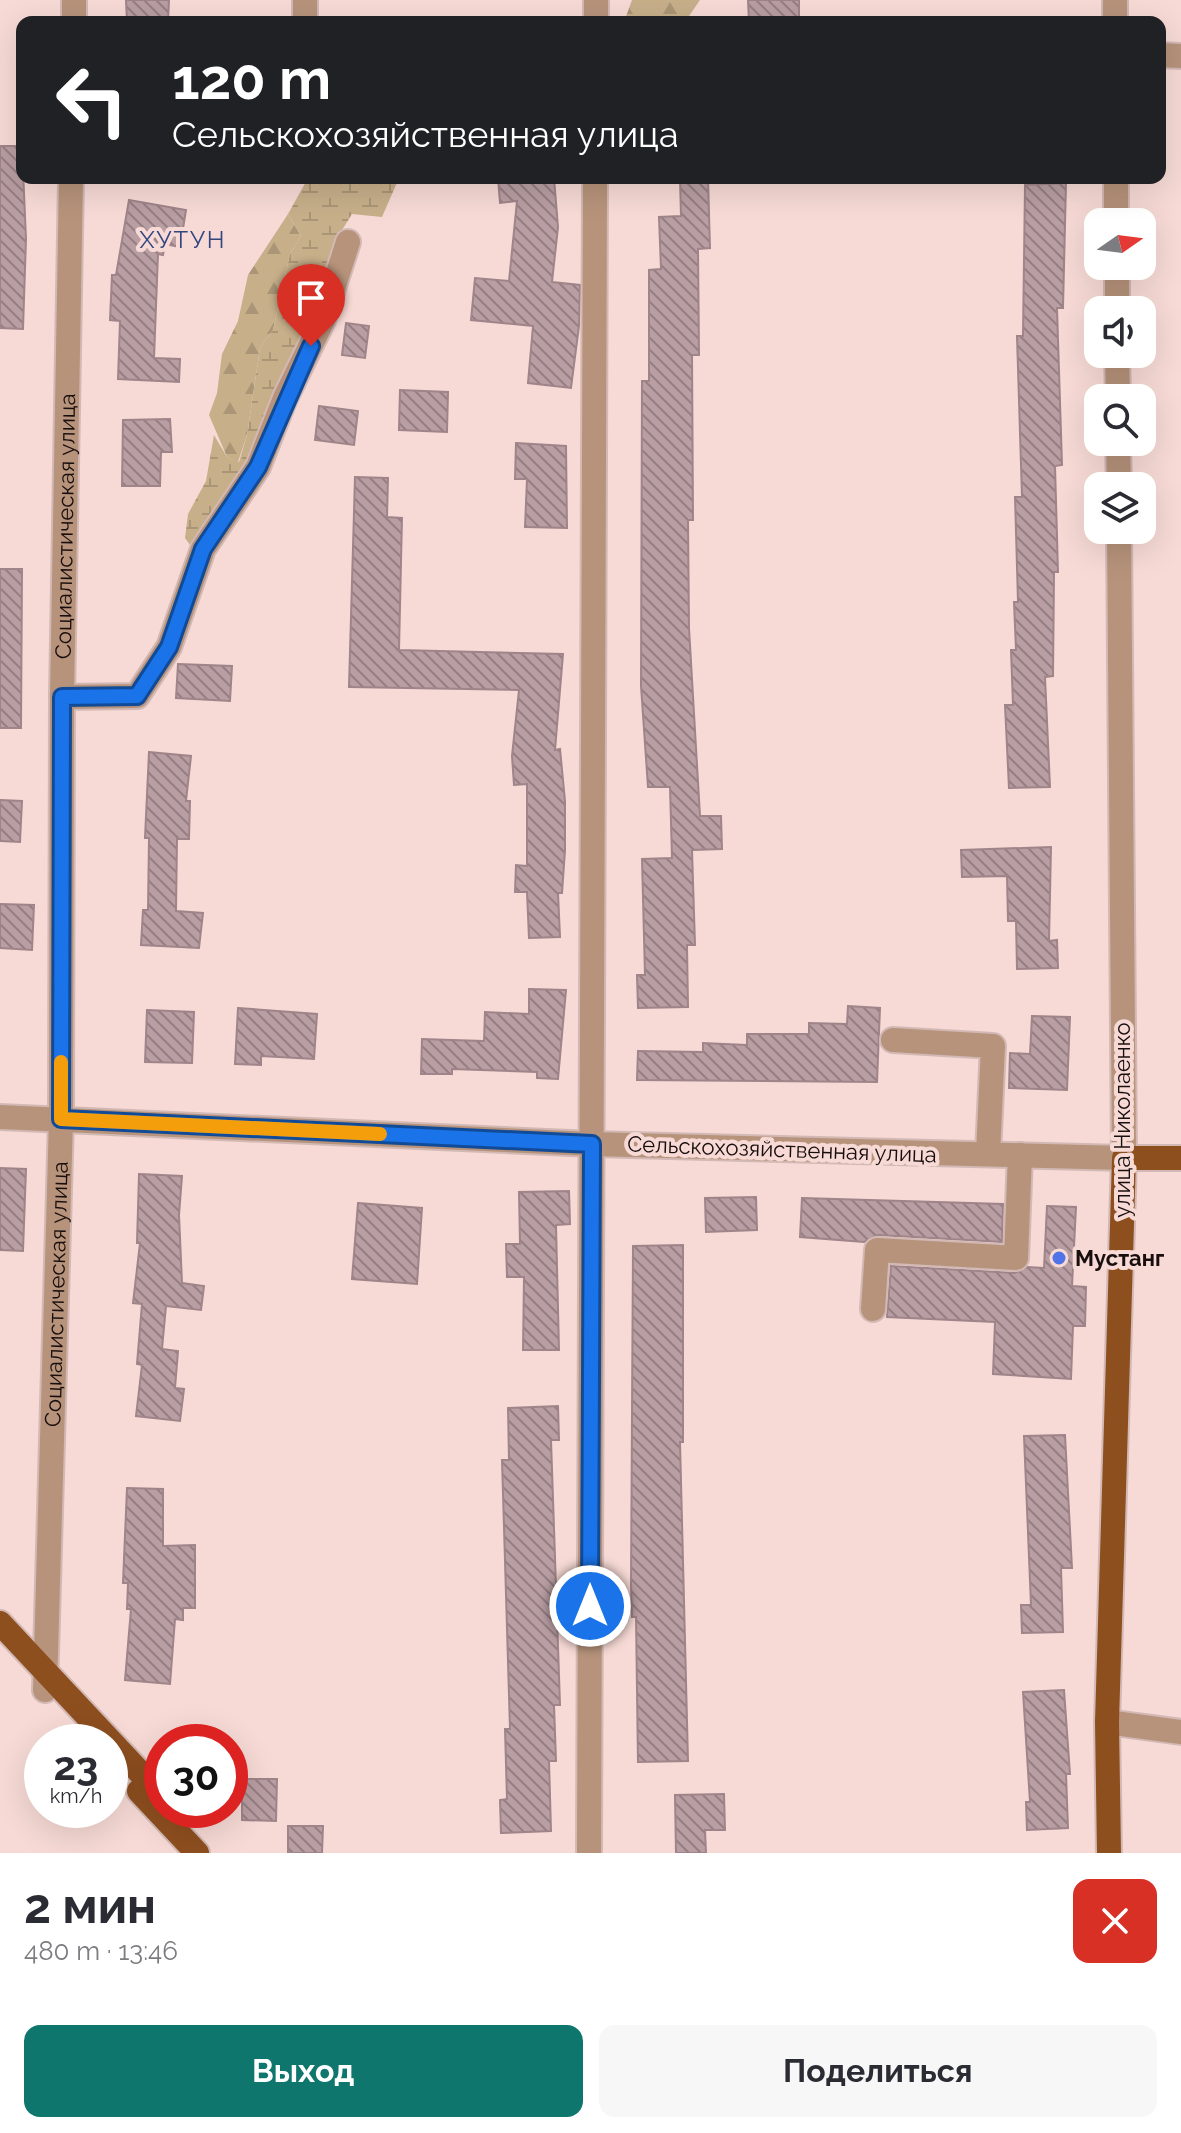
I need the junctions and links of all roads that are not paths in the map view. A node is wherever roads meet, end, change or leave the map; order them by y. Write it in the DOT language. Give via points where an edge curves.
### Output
graph roads {
  1 [pos="71,184"];
  2 [pos="595,184"];
  3 [pos="1116,184"];
  4 [pos="1116,208"];
  5 [pos="348,242"];
  6 [pos="1119,544"];
  7 [pos="62,697"];
  8 [pos="893,1040"];
  9 [pos="0,1117"];
  10 [pos="61,1119"];
  11 [pos="592,1144"];
  12 [pos="988,1154"];
  13 [pos="1020,1155"];
  14 [pos="1124,1158"];
  15 [pos="1181,1158"];
  16 [pos="873,1309"];
  17 [pos="0,1623"];
  18 [pos="0,1639"];
  19 [pos="46,1680"];
  20 [pos="1107,1722"];
  21 [pos="79,1724"];
  22 [pos="1181,1732"];
  23 [pos="144,1778"];
  24 [pos="128,1779"];
  25 [pos="192,1828"];
  26 [pos="197,1853"];
  27 [pos="215,1853"];
  28 [pos="589,1853"];
  29 [pos="1109,1853"];
  1 -- 7 [label="street, Социалистическая улица"];
  2 -- 11 [label="street"];
  3 -- 4 [label="street"];
  5 -- 7 [label="street" via="323,320 258,467 203,549 169,647 137,696"];
  6 -- 14 [label="street, улица Николаенко"];
  7 -- 10 [label="street, Социалистическая улица"];
  8 -- 12 [label="street" via="993,1046"];
  9 -- 10 [label="street, Сельскохозяйственная улица"];
  10 -- 11 [label="street, Сельскохозяйственная улица"];
  10 -- 19 [label="street, Социалистическая улица"];
  11 -- 12 [label="street, Сельскохозяйственная улица"];
  11 -- 28 [label="street"];
  12 -- 13 [label="street, Сельскохозяйственная улица"];
  13 -- 14 [label="street, Сельскохозяйственная улица"];
  13 -- 16 [label="street" via="1016,1258 877,1250"];
  14 -- 15 [label="main road, Сельскохозяйственная улица"];
  14 -- 20 [label="main road, улица Николаенко"];
  17 -- 19 [label="main road"];
  18 -- 19 [label="main road"];
  19 -- 21 [label="main road"];
  19 -- 23 [label="main road"];
  20 -- 22 [label="street"];
  20 -- 29 [label="main road, улица Николаенко"];
  24 -- 26 [label="main road"];
  25 -- 27 [label="main road"];
}
